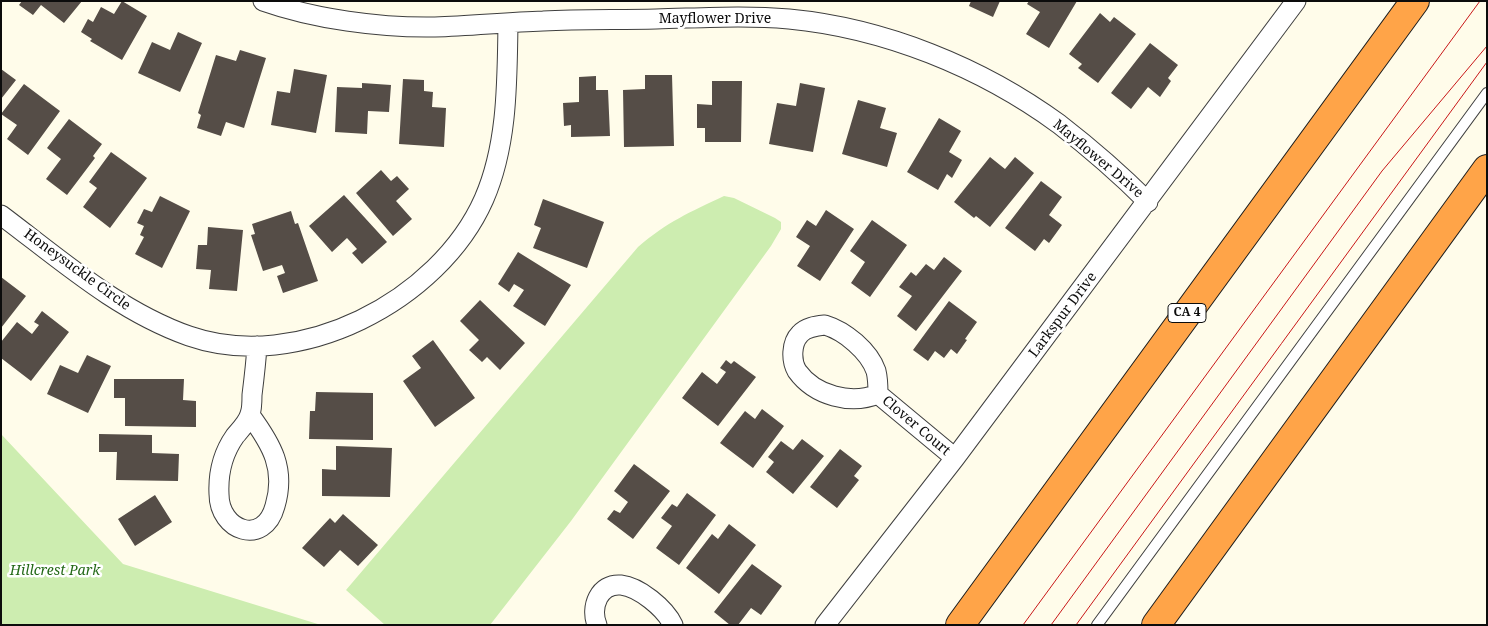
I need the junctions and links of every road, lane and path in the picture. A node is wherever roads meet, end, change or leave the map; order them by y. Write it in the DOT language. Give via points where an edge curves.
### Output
graph roads {
  1 [pos="262,1"];
  2 [pos="1296,1"];
  3 [pos="1415,1"];
  4 [pos="740,9"];
  5 [pos="508,23"];
  6 [pos="1487,93"];
  7 [pos="1487,169"];
  8 [pos="1148,202"];
  9 [pos="1,215"];
  10 [pos="257,346"];
  11 [pos="878,394"];
  12 [pos="250,415"];
  13 [pos="955,458"];
  14 [pos="597,625"];
  15 [pos="673,625"];
  16 [pos="825,625"];
  17 [pos="960,625"];
  18 [pos="1097,625"];
  19 [pos="1156,625"];
  1 -- 5 [label="street, Mayflower Drive" via="286,10 363,23 432,27"];
  2 -- 8 [label="street, Larkspur Drive"];
  3 -- 17 [label="highway, CA 4"];
  4 -- 5 [label="street, Mayflower Drive"];
  4 -- 8 [label="street, Mayflower Drive" via="839,27 946,60 994,84 1058,123"];
  5 -- 10 [label="street, Honeysuckle Circle" via="501,142 484,199 456,246 409,292 376,312 314,337 287,344"];
  6 -- 18 [label="lane"];
  7 -- 19 [label="highway"];
  8 -- 13 [label="street, Larkspur Drive"];
  9 -- 10 [label="street, Honeysuckle Circle" via="81,276 144,317 214,343"];
  10 -- 12 [label="street"];
  11 -- 11 [label="street, Clover Court" via="872,362 843,334 825,325 807,328 800,333 793,348 794,364 810,384 845,399"];
  11 -- 13 [label="street, Clover Court"];
  12 -- 12 [label="street" via="223,459 218,494 228,521 240,529 256,530 273,514 279,478 276,456"];
  13 -- 16 [label="street, Larkspur Drive"];
  14 -- 15 [label="street" via="595,602 607,589 622,585 656,604"];
}
